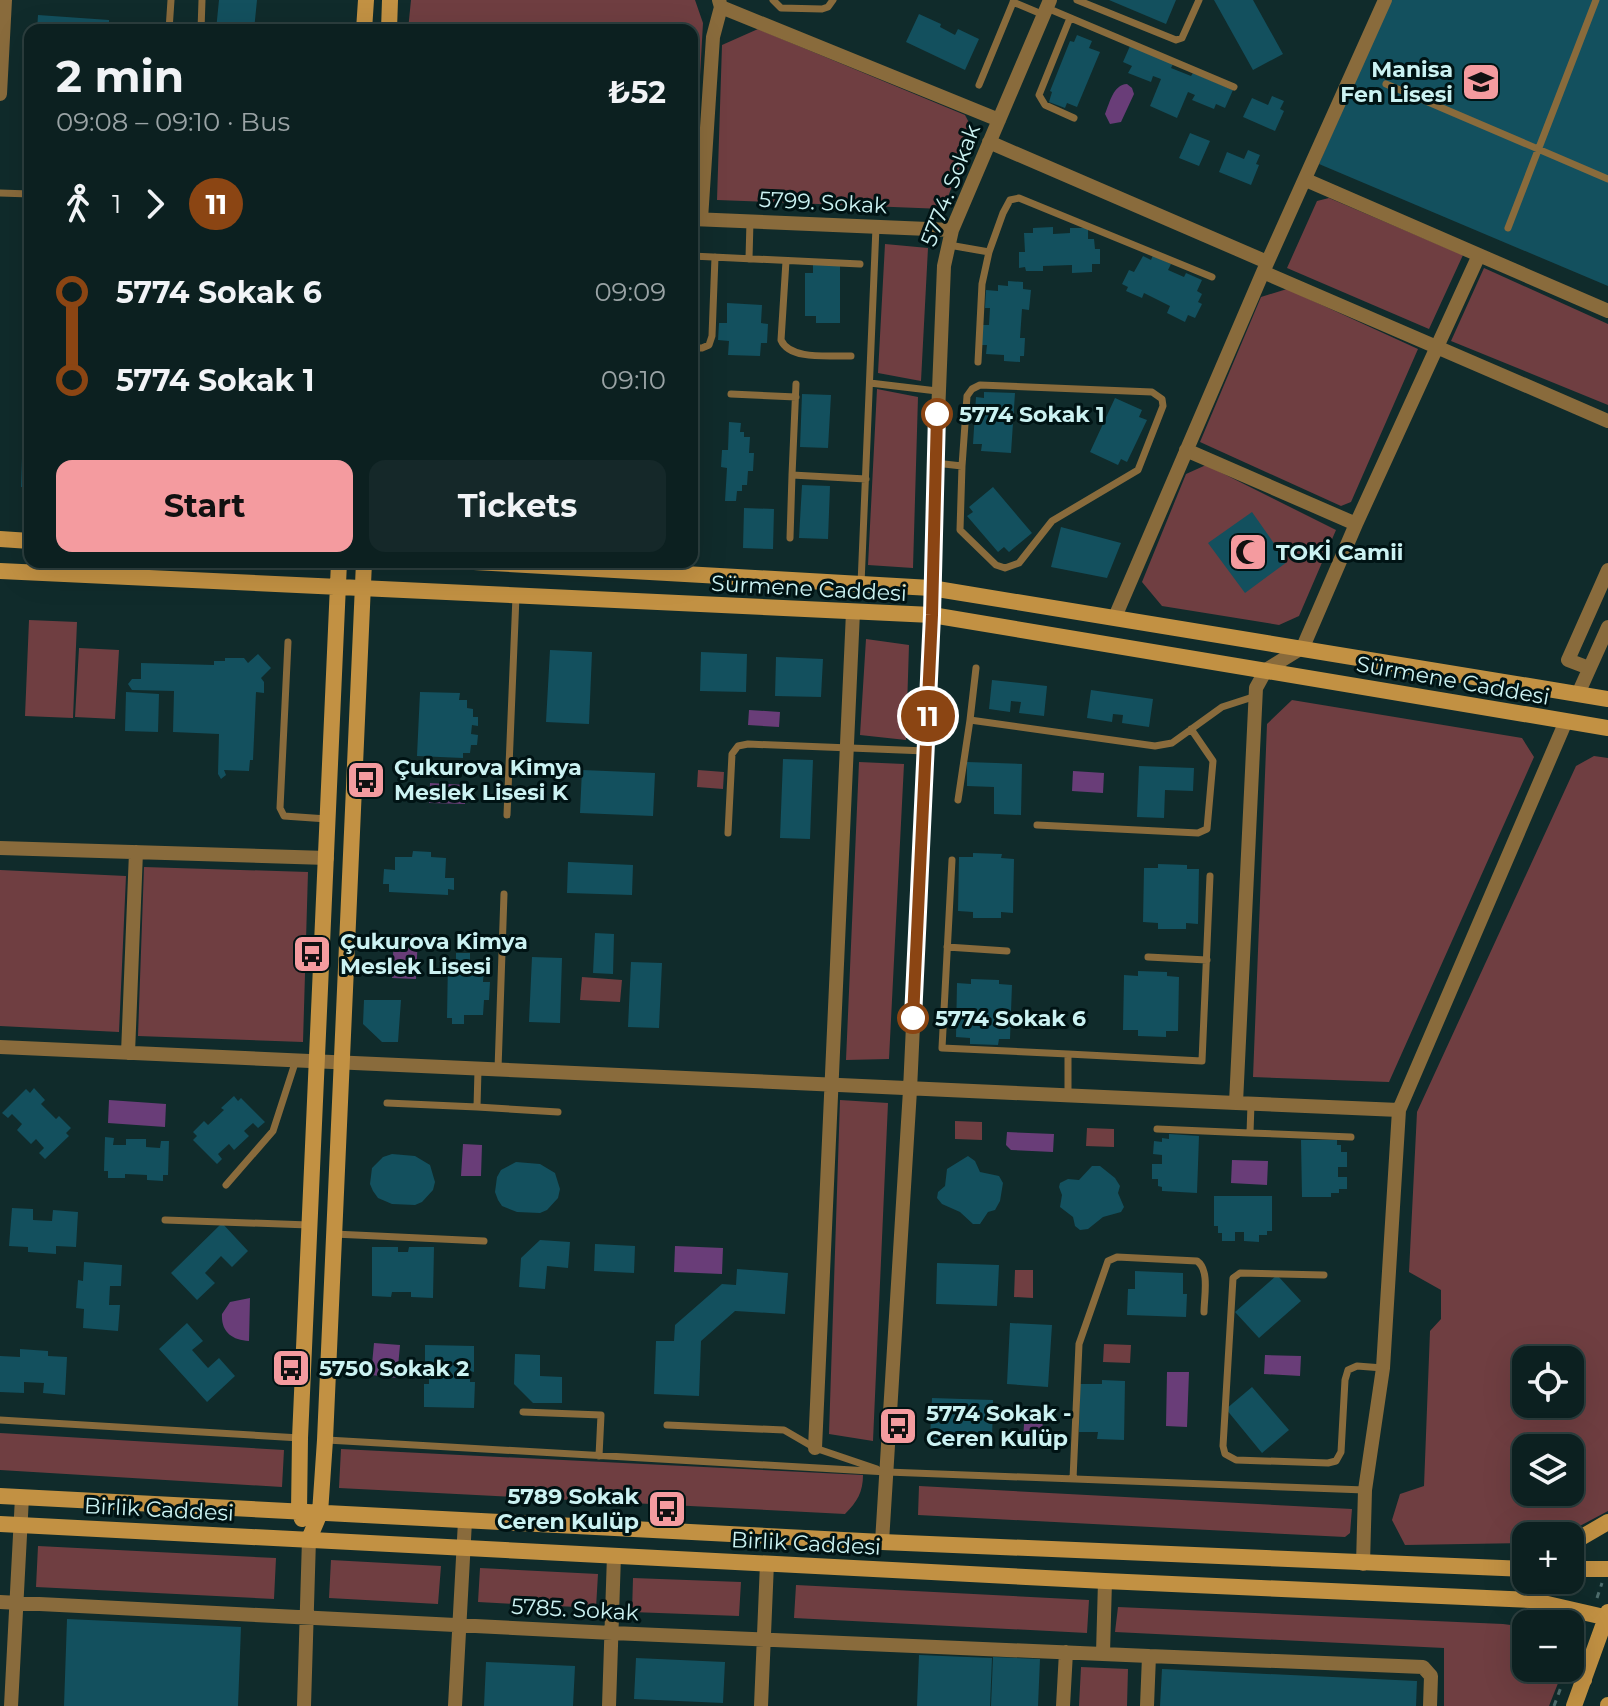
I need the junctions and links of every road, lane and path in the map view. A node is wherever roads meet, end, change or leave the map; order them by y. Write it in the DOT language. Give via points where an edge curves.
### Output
graph roads {
  1 [pos="5,0"];
  2 [pos="171,0"];
  3 [pos="202,0"];
  4 [pos="366,0"];
  5 [pos="390,0"];
  6 [pos="773,0"];
  7 [pos="833,0"];
  8 [pos="1077,0"];
  9 [pos="1199,0"];
  10 [pos="1385,0"];
  11 [pos="1596,0"];
  12 [pos="1014,1"];
  13 [pos="720,3"];
  14 [pos="1047,8"];
  15 [pos="1070,18"];
  16 [pos="169,24"];
  17 [pos="201,24"];
  18 [pos="364,24"];
  19 [pos="389,24"];
  20 [pos="1386,84"];
  21 [pos="979,85"];
  22 [pos="1234,87"];
  23 [pos="0,94"];
  24 [pos="1074,118"];
  25 [pos="999,120"];
  26 [pos="989,142"];
  27 [pos="1539,148"];
  28 [pos="1608,179"];
  29 [pos="1306,180"];
  30 [pos="0,193"];
  31 [pos="24,194"];
  32 [pos="698,198"];
  33 [pos="698,219"];
  34 [pos="750,221"];
  35 [pos="876,227"];
  36 [pos="1508,228"];
  37 [pos="950,237"];
  38 [pos="989,252"];
  39 [pos="1479,255"];
  40 [pos="698,256"];
  41 [pos="715,257"];
  42 [pos="749,259"];
  43 [pos="786,261"];
  44 [pos="860,264"];
  45 [pos="1265,267"];
  46 [pos="1212,277"];
  47 [pos="1608,311"];
  48 [pos="1436,347"];
  49 [pos="698,348"];
  50 [pos="851,356"];
  51 [pos="978,362"];
  52 [pos="870,383"];
  53 [pos="796,384"];
  54 [pos="937,391"];
  55 [pos="731,394"];
  56 [pos="796,397"];
  57 [pos="1608,421"];
  58 [pos="1186,450"];
  59 [pos="935,463"];
  60 [pos="962,466"];
  61 [pos="792,475"];
  62 [pos="866,479"];
  63 [pos="1356,524"];
  64 [pos="790,538"];
  65 [pos="0,539"];
  66 [pos="24,541"];
  67 [pos="339,568"];
  68 [pos="364,568"];
  69 [pos="650,568"];
  70 [pos="1608,570"];
  71 [pos="0,571"];
  72 [pos="861,584"];
  73 [pos="338,587"];
  74 [pos="931,588"];
  75 [pos="363,589"];
  76 [pos="516,596"];
  77 [pos="853,612"];
  78 [pos="932,615"];
  79 [pos="1115,617"];
  80 [pos="1608,627"];
  81 [pos="288,642"];
  82 [pos="1303,647"];
  83 [pos="976,668"];
  84 [pos="1589,668"];
  85 [pos="1266,670"];
  86 [pos="1578,694"];
  87 [pos="1256,696"];
  88 [pos="1608,699"];
  89 [pos="970,720"];
  90 [pos="1566,721"];
  91 [pos="1608,728"];
  92 [pos="1191,729"];
  93 [pos="848,748"];
  94 [pos="926,751"];
  95 [pos="958,800"];
  96 [pos="507,815"];
  97 [pos="329,819"];
  98 [pos="1037,825"];
  99 [pos="728,833"];
  100 [pos="0,848"];
  101 [pos="136,852"];
  102 [pos="327,858"];
  103 [pos="952,860"];
  104 [pos="1210,876"];
  105 [pos="504,894"];
  106 [pos="947,947"];
  107 [pos="1007,951"];
  108 [pos="1148,957"];
  109 [pos="1207,960"];
  110 [pos="0,1047"];
  111 [pos="128,1053"];
  112 [pos="1068,1054"];
  113 [pos="296,1060"];
  114 [pos="318,1061"];
  115 [pos="342,1062"];
  116 [pos="478,1070"];
  117 [pos="498,1071"];
  118 [pos="831,1087"];
  119 [pos="910,1090"];
  120 [pos="1068,1097"];
  121 [pos="387,1103"];
  122 [pos="1244,1104"];
  123 [pos="477,1107"];
  124 [pos="1399,1110"];
  125 [pos="558,1112"];
  126 [pos="1157,1129"];
  127 [pos="1250,1133"];
  128 [pos="1351,1137"];
  129 [pos="226,1185"];
  130 [pos="165,1220"];
  131 [pos="311,1225"];
  132 [pos="334,1234"];
  133 [pos="484,1241"];
  134 [pos="1324,1275"];
  135 [pos="1204,1312"];
  136 [pos="1383,1368"];
  137 [pos="523,1412"];
  138 [pos="0,1420"];
  139 [pos="667,1425"];
  140 [pos="300,1438"];
  141 [pos="325,1440"];
  142 [pos="815,1448"];
  143 [pos="599,1456"];
  144 [pos="887,1472"];
  145 [pos="1073,1479"];
  146 [pos="1365,1490"];
  147 [pos="0,1496"];
  148 [pos="22,1497"];
  149 [pos="299,1511"];
  150 [pos="320,1513"];
  151 [pos="465,1521"];
  152 [pos="1608,1522"];
  153 [pos="0,1524"];
  154 [pos="21,1525"];
  155 [pos="1584,1536"];
  156 [pos="309,1539"];
  157 [pos="882,1542"];
  158 [pos="464,1547"];
  159 [pos="614,1555"];
  160 [pos="767,1563"];
  161 [pos="1363,1564"];
  162 [pos="1512,1569"];
  163 [pos="1584,1569"];
  164 [pos="1608,1569"];
  165 [pos="1105,1581"];
  166 [pos="1530,1600"];
  167 [pos="0,1602"];
  168 [pos="16,1603"];
  169 [pos="1540,1610"];
  170 [pos="1607,1616"];
  171 [pos="308,1618"];
  172 [pos="458,1625"];
  173 [pos="612,1633"];
  174 [pos="765,1639"];
  175 [pos="1066,1652"];
  176 [pos="1103,1653"];
  177 [pos="1149,1656"];
  178 [pos="1584,1680"];
  179 [pos="1563,1682"];
  180 [pos="1583,1682"];
  181 [pos="11,1706"];
  182 [pos="304,1706"];
  183 [pos="455,1706"];
  184 [pos="609,1706"];
  185 [pos="761,1706"];
  186 [pos="1063,1706"];
  187 [pos="1147,1706"];
  188 [pos="1430,1706"];
  189 [pos="1554,1706"];
  190 [pos="1574,1706"];
  1 -- 23 [label="street"];
  2 -- 16 [label="lane"];
  3 -- 17 [label="lane"];
  4 -- 18 [label="street"];
  5 -- 19 [label="street"];
  6 -- 7 [label="lane" via="781,8 822,9"];
  8 -- 9 [label="lane" via="1176,40 1182,38"];
  10 -- 29 [label="street"];
  11 -- 27 [label="lane"];
  12 -- 14 [label="lane"];
  12 -- 21 [label="lane"];
  13 -- 25 [label="street"];
  13 -- 32 [label="street"];
  14 -- 15 [label="lane"];
  14 -- 25 [label="street, 5774. Sokak"];
  15 -- 22 [label="lane"];
  15 -- 24 [label="lane" via="1039,95 1045,105"];
  20 -- 27 [label="lane"];
  25 -- 26 [label="street, 5774. Sokak"];
  26 -- 37 [label="street, 5774. Sokak"];
  26 -- 45 [label="street"];
  27 -- 28 [label="lane"];
  27 -- 36 [label="lane"];
  29 -- 39 [label="street"];
  29 -- 45 [label="street"];
  30 -- 31 [label="lane"];
  33 -- 34 [label="street, 5799. Sokak"];
  34 -- 35 [label="street, 5799. Sokak"];
  34 -- 42 [label="lane"];
  35 -- 37 [label="street, 5799. Sokak"];
  35 -- 52 [label="lane"];
  37 -- 38 [label="lane"];
  37 -- 54 [label="street, 5774. Sokak"];
  38 -- 46 [label="lane" via="1010,200 1019,198"];
  38 -- 51 [label="lane"];
  39 -- 47 [label="street"];
  39 -- 48 [label="street"];
  40 -- 41 [label="lane"];
  41 -- 42 [label="lane"];
  41 -- 49 [label="lane" via="712,336 709,345"];
  42 -- 43 [label="lane"];
  43 -- 44 [label="lane"];
  43 -- 50 [label="lane" via="784,348"];
  45 -- 48 [label="street"];
  45 -- 58 [label="street"];
  48 -- 57 [label="street"];
  48 -- 63 [label="street"];
  52 -- 54 [label="lane"];
  52 -- 62 [label="lane"];
  53 -- 56 [label="lane"];
  54 -- 59 [label="street, 5774. Sokak"];
  55 -- 56 [label="lane"];
  56 -- 61 [label="lane"];
  58 -- 63 [label="street"];
  58 -- 79 [label="street"];
  59 -- 60 [label="lane"];
  59 -- 74 [label="street, 5774. Sokak"];
  60 -- 60 [label="lane" via="967,396 980,385 1152,392 1162,399 1138,470 1052,521 1011,567 996,565 960,530"];
  61 -- 62 [label="lane"];
  61 -- 64 [label="lane"];
  62 -- 72 [label="lane"];
  63 -- 82 [label="street"];
  65 -- 66 [label="street"];
  67 -- 73 [label="street"];
  68 -- 75 [label="street"];
  69 -- 72 [label="street, Sürmene Caddesi"];
  70 -- 84 [label="street" via="1568,660"];
  71 -- 73 [label="street, Sürmene Caddesi"];
  72 -- 74 [label="street, Sürmene Caddesi"];
  73 -- 75 [label="street, Sürmene Caddesi"];
  73 -- 97 [label="street"];
  74 -- 78 [label="street, 5774. Sokak"];
  74 -- 79 [label="street, Sürmene Caddesi"];
  75 -- 76 [label="street, Sürmene Caddesi"];
  75 -- 115 [label="street"];
  76 -- 77 [label="street, Sürmene Caddesi"];
  76 -- 96 [label="lane"];
  77 -- 78 [label="street, Sürmene Caddesi"];
  77 -- 93 [label="street"];
  78 -- 85 [label="street, Sürmene Caddesi"];
  78 -- 94 [label="street, 5774. Sokak"];
  79 -- 82 [label="street, Sürmene Caddesi"];
  80 -- 84 [label="street"];
  81 -- 97 [label="lane" via="280,808 284,816"];
  82 -- 85 [label="street"];
  82 -- 86 [label="street, Sürmene Caddesi"];
  83 -- 89 [label="lane"];
  84 -- 86 [label="street"];
  85 -- 87 [label="street"];
  85 -- 90 [label="street, Sürmene Caddesi"];
  86 -- 88 [label="street, Sürmene Caddesi"];
  87 -- 92 [label="lane" via="1222,707"];
  87 -- 122 [label="street"];
  89 -- 92 [label="lane" via="1155,746 1172,743"];
  89 -- 95 [label="lane"];
  90 -- 91 [label="street, Sürmene Caddesi"];
  90 -- 124 [label="street"];
  92 -- 98 [label="lane" via="1213,761 1207,829 1198,833"];
  93 -- 94 [label="lane"];
  93 -- 99 [label="lane" via="738,746 732,754"];
  93 -- 118 [label="street"];
  94 -- 119 [label="street, 5774. Sokak"];
  97 -- 102 [label="street"];
  100 -- 101 [label="street"];
  101 -- 102 [label="street"];
  101 -- 111 [label="street"];
  102 -- 114 [label="street"];
  103 -- 106 [label="lane"];
  104 -- 109 [label="lane"];
  105 -- 117 [label="lane"];
  106 -- 107 [label="lane"];
  106 -- 112 [label="lane" via="942,1048"];
  108 -- 109 [label="lane"];
  109 -- 112 [label="lane" via="1202,1061"];
  110 -- 111 [label="street"];
  111 -- 113 [label="street"];
  112 -- 120 [label="lane"];
  113 -- 114 [label="street"];
  113 -- 129 [label="lane" via="273,1131"];
  114 -- 115 [label="street"];
  114 -- 131 [label="street"];
  115 -- 116 [label="street"];
  115 -- 132 [label="street"];
  116 -- 117 [label="street"];
  116 -- 123 [label="lane"];
  117 -- 118 [label="street"];
  118 -- 119 [label="street"];
  118 -- 142 [label="street"];
  119 -- 120 [label="street"];
  119 -- 144 [label="street, 5774. Sokak"];
  120 -- 122 [label="street"];
  121 -- 123 [label="lane"];
  122 -- 124 [label="street"];
  122 -- 127 [label="lane"];
  123 -- 125 [label="lane"];
  124 -- 136 [label="street"];
  126 -- 127 [label="lane"];
  127 -- 128 [label="lane"];
  130 -- 131 [label="lane"];
  131 -- 140 [label="street"];
  132 -- 133 [label="lane"];
  132 -- 141 [label="street"];
  134 -- 136 [label="lane" via="1240,1273 1233,1278 1225,1454 1236,1460 1336,1461 1348,1370"];
  135 -- 145 [label="lane" via="1205,1271 1197,1261 1108,1261 1079,1344"];
  136 -- 146 [label="street"];
  137 -- 143 [label="lane" via="601,1415"];
  138 -- 140 [label="lane"];
  139 -- 142 [label="lane" via="784,1430"];
  140 -- 149 [label="street"];
  141 -- 143 [label="lane"];
  141 -- 150 [label="street"];
  142 -- 144 [label="lane"];
  143 -- 144 [label="lane"];
  144 -- 145 [label="lane"];
  144 -- 157 [label="street, 5774. Sokak"];
  145 -- 146 [label="lane"];
  146 -- 161 [label="street"];
  147 -- 148 [label="street, Birlik Caddesi"];
  148 -- 149 [label="street, Birlik Caddesi"];
  148 -- 154 [label="street"];
  149 -- 150 [label="street, Birlik Caddesi"];
  149 -- 156 [label="street"];
  150 -- 151 [label="street, Birlik Caddesi"];
  150 -- 156 [label="street"];
  151 -- 157 [label="street, Birlik Caddesi"];
  151 -- 158 [label="street"];
  152 -- 155 [label="street"];
  153 -- 154 [label="street, Birlik Caddesi"];
  154 -- 156 [label="street, Birlik Caddesi"];
  154 -- 168 [label="street"];
  156 -- 158 [label="street, Birlik Caddesi"];
  156 -- 171 [label="street"];
  157 -- 161 [label="street, Birlik Caddesi"];
  158 -- 159 [label="street, Birlik Caddesi"];
  158 -- 172 [label="street"];
  159 -- 160 [label="street, Birlik Caddesi"];
  159 -- 173 [label="street"];
  160 -- 165 [label="street, Birlik Caddesi"];
  160 -- 174 [label="street"];
  161 -- 162 [label="street, Birlik Caddesi"];
  163 -- 164 [label="street"];
  165 -- 166 [label="street, Birlik Caddesi"];
  165 -- 176 [label="street"];
  166 -- 169 [label="street"];
  166 -- 170 [label="street, Birlik Caddesi"];
  167 -- 168 [label="street, 5785. Sokak"];
  168 -- 171 [label="street, 5785. Sokak"];
  168 -- 181 [label="street"];
  170 -- 178 [label="street"];
  171 -- 172 [label="street, 5785. Sokak"];
  171 -- 182 [label="street"];
  172 -- 173 [label="street, 5785. Sokak"];
  172 -- 183 [label="street"];
  173 -- 174 [label="street, 5785. Sokak"];
  173 -- 184 [label="street"];
  174 -- 175 [label="street, 5785. Sokak"];
  174 -- 185 [label="street"];
  175 -- 176 [label="street, 5785. Sokak"];
  175 -- 186 [label="street"];
  176 -- 177 [label="street, 5785. Sokak"];
  177 -- 187 [label="street"];
  177 -- 188 [label="street, 5785. Sokak" via="1423,1667 1431,1676"];
  179 -- 189 [label="path"];
  180 -- 190 [label="street"];
}
